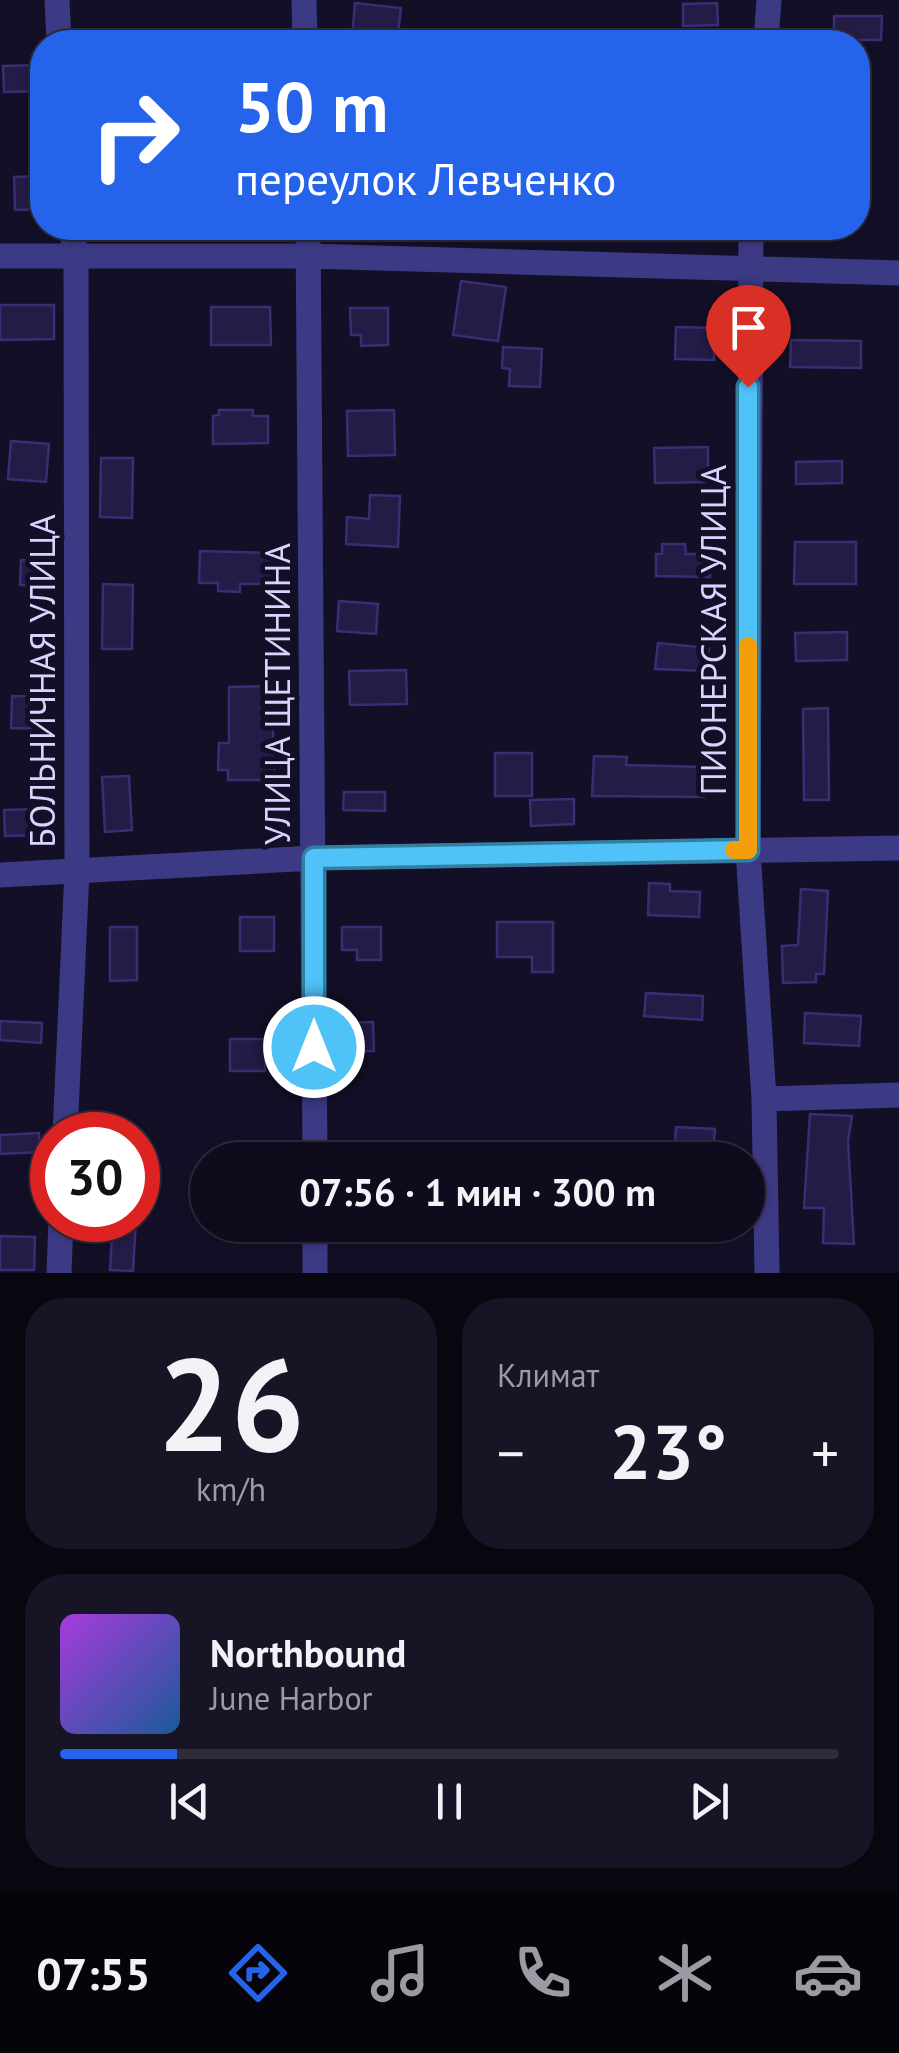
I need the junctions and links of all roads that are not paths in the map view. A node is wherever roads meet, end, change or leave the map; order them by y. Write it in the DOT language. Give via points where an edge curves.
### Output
graph roads {
  1 [pos="57,0"];
  2 [pos="304,0"];
  3 [pos="769,0"];
  4 [pos="58,30"];
  5 [pos="304,30"];
  6 [pos="767,30"];
  7 [pos="73,240"];
  8 [pos="308,240"];
  9 [pos="750,240"];
  10 [pos="76,255"];
  11 [pos="0,256"];
  12 [pos="309,256"];
  13 [pos="748,271"];
  14 [pos="899,274"];
  15 [pos="899,848"];
  16 [pos="748,850"];
  17 [pos="314,858"];
  18 [pos="77,871"];
  19 [pos="0,875"];
  20 [pos="899,1094"];
  21 [pos="764,1100"];
  22 [pos="67,1112"];
  23 [pos="315,1142"];
  24 [pos="60,1242"];
  25 [pos="315,1242"];
  26 [pos="58,1273"];
  27 [pos="315,1273"];
  28 [pos="767,1273"];
  1 -- 4 [label="street"];
  2 -- 5 [label="street"];
  3 -- 6 [label="street"];
  7 -- 10 [label="street, БОЛЬНИЧНАЯ УЛИЦА"];
  8 -- 12 [label="street, УЛИЦА ЩЕТИНИНА"];
  9 -- 13 [label="street, ПИОНЕРСКАЯ УЛИЦА"];
  10 -- 11 [label="street"];
  10 -- 12 [label="street"];
  10 -- 18 [label="street, БОЛЬНИЧНАЯ УЛИЦА"];
  12 -- 13 [label="street"];
  12 -- 17 [label="street, УЛИЦА ЩЕТИНИНА"];
  13 -- 14 [label="street"];
  13 -- 16 [label="street, ПИОНЕРСКАЯ УЛИЦА"];
  15 -- 16 [label="street"];
  16 -- 17 [label="street"];
  16 -- 21 [label="street, ПИОНЕРСКАЯ УЛИЦА"];
  17 -- 18 [label="street"];
  17 -- 23 [label="street, УЛИЦА ЩЕТИНИНА"];
  18 -- 19 [label="street"];
  18 -- 22 [label="street, БОЛЬНИЧНАЯ УЛИЦА"];
  20 -- 21 [label="street"];
  21 -- 28 [label="street, ПИОНЕРСКАЯ УЛИЦА"];
  24 -- 26 [label="street"];
  25 -- 27 [label="street"];
}
